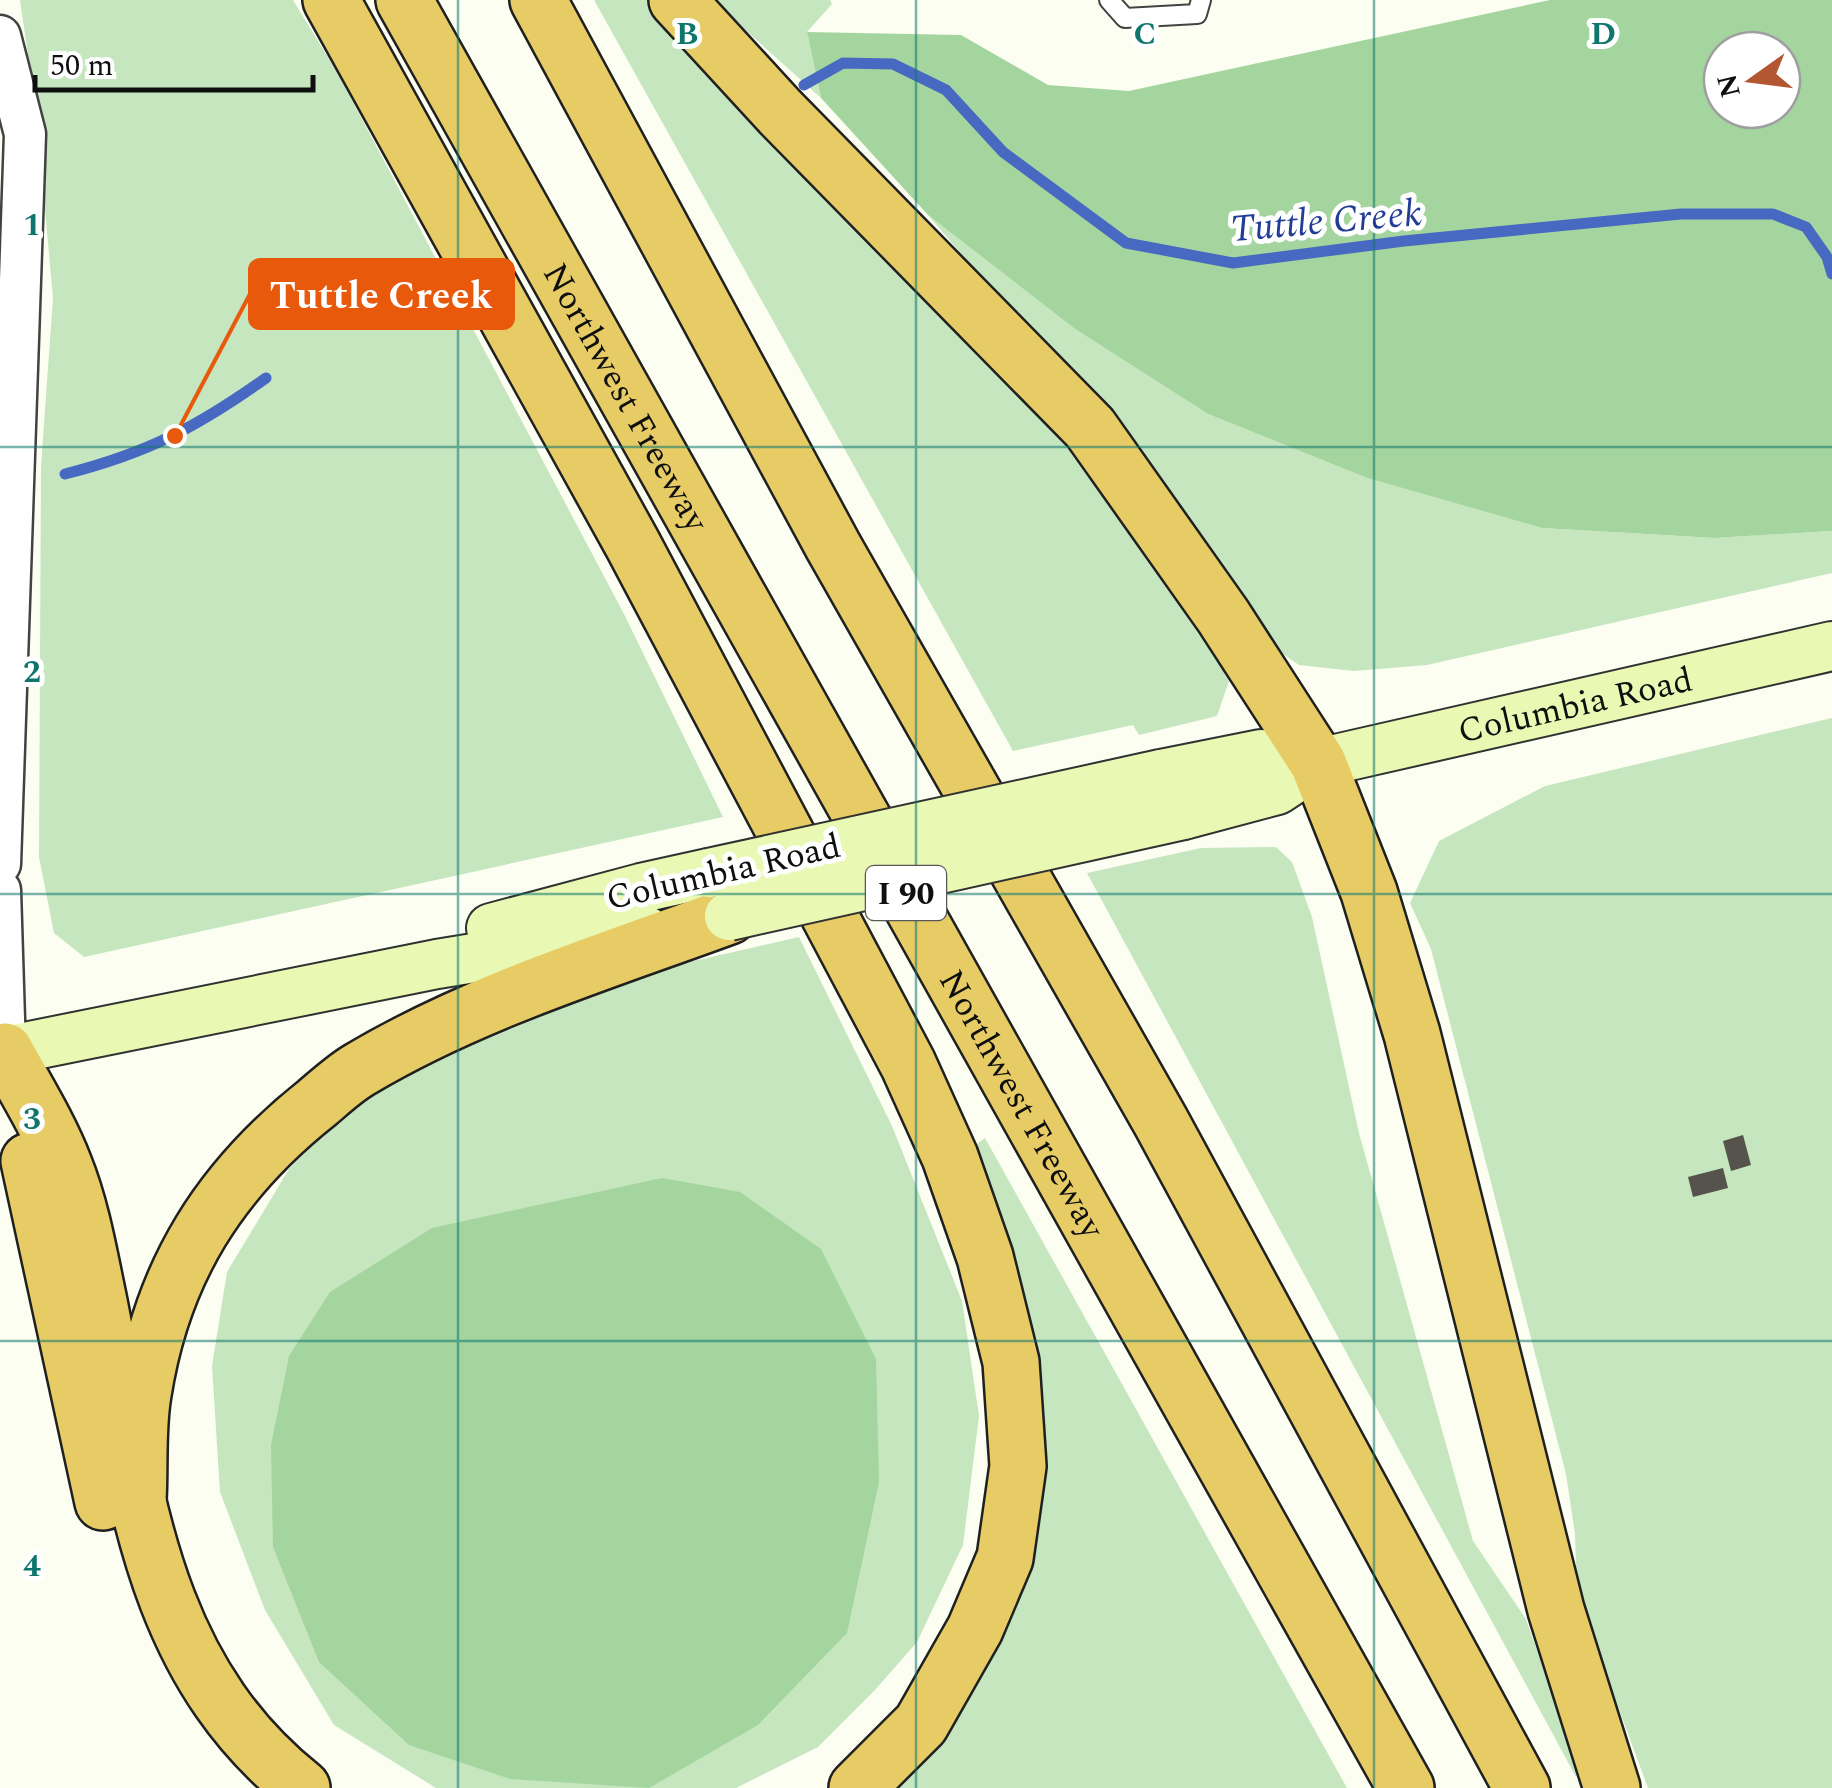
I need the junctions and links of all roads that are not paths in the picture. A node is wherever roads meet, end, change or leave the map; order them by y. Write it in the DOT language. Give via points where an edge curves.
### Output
graph roads {
  1 [pos="331,0"];
  2 [pos="404,0"];
  3 [pos="538,0"];
  4 [pos="677,0"];
  5 [pos="1109,0"];
  6 [pos="1202,0"];
  7 [pos="0,36"];
  8 [pos="11,193"];
  9 [pos="8,377"];
  10 [pos="1832,646"];
  11 [pos="1318,762"];
  12 [pos="0,864"];
  13 [pos="0,890"];
  14 [pos="719,894"];
  15 [pos="3,1051"];
  16 [pos="138,1500"];
  17 [pos="244,1788"];
  18 [pos="302,1788"];
  19 [pos="857,1788"];
  20 [pos="1406,1788"];
  21 [pos="1522,1788"];
  22 [pos="1612,1788"];
  1 -- 19 [label="highway" via="634,545 908,1064 985,1257 1011,1362 1016,1432 1018,1466 1004,1558 975,1629 921,1724"];
  2 -- 20 [label="highway, Northwest Freeway / I 90"];
  3 -- 21 [label="highway"];
  4 -- 11 [label="highway" via="1090,428"];
  5 -- 6 [label="lane" via="1124,18 1197,14"];
  7 -- 8 [label="street" via="24,134"];
  8 -- 9 [label="street"];
  9 -- 12 [label="street"];
  10 -- 11 [label="main road, Columbia Road"];
  11 -- 14 [label="main road, Columbia Road, bridge" via="1262,754 1161,774"];
  11 -- 14 [label="main road, Columbia Road, bridge" via="1277,790 1183,815"];
  11 -- 22 [label="highway" via="1369,892 1412,1034 1556,1610"];
  13 -- 15 [label="street"];
  14 -- 15 [label="main road, Columbia Road" via="640,888 135,1024"];
  14 -- 16 [label="highway" via="356,1072 272,1138 183,1259 142,1396"];
  15 -- 16 [label="highway" via="64,1165 87,1244"];
  15 -- 17 [label="highway" via="92,1463 138,1632 178,1710"];
  16 -- 18 [label="highway" via="172,1617 210,1690"];
}
